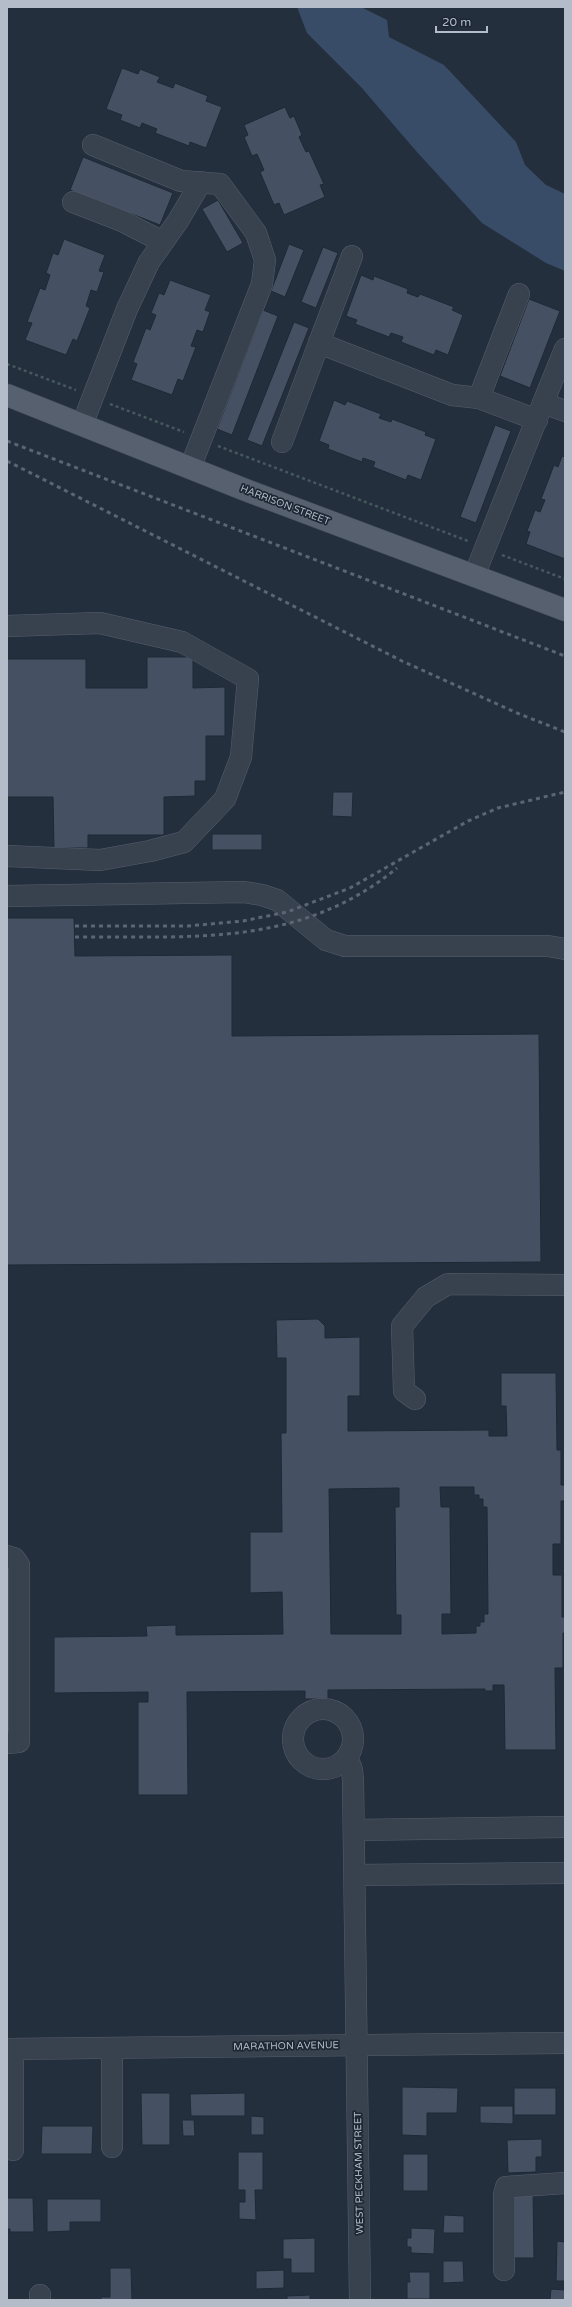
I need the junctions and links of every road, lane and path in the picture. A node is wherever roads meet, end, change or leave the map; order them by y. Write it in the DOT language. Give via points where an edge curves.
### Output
graph roads {
  1 [pos="93,145"];
  2 [pos="201,182"];
  3 [pos="73,202"];
  4 [pos="163,242"];
  5 [pos="352,256"];
  6 [pos="518,294"];
  7 [pos="319,343"];
  8 [pos="565,349"];
  9 [pos="7,364"];
  10 [pos="7,396"];
  11 [pos="93,397"];
  12 [pos="479,398"];
  13 [pos="565,411"];
  14 [pos="540,412"];
  15 [pos="82,425"];
  16 [pos="201,439"];
  17 [pos="282,442"];
  18 [pos="190,468"];
  19 [pos="485,548"];
  20 [pos="474,576"];
  21 [pos="565,579"];
  22 [pos="565,610"];
  23 [pos="7,626"];
  24 [pos="7,856"];
  25 [pos="7,896"];
  26 [pos="565,948"];
  27 [pos="565,1285"];
  28 [pos="415,1399"];
  29 [pos="13,1560"];
  30 [pos="13,1607"];
  31 [pos="13,1655"];
  32 [pos="13,1706"];
  33 [pos="7,1743"];
  34 [pos="347,1757"];
  35 [pos="565,1827"];
  36 [pos="354,1830"];
  37 [pos="565,1873"];
  38 [pos="355,1875"];
  39 [pos="565,2043"];
  40 [pos="358,2046"];
  41 [pos="112,2048"];
  42 [pos="10,2049"];
  43 [pos="112,2147"];
  44 [pos="13,2150"];
  45 [pos="565,2183"];
  46 [pos="504,2270"];
  47 [pos="360,2300"];
  1 -- 2 [label="street" via="181,181"];
  2 -- 4 [label="street"];
  2 -- 16 [label="street" via="220,184 256,233 265,260 262,284"];
  3 -- 4 [label="street" via="122,221"];
  4 -- 11 [label="street" via="149,262 127,309"];
  5 -- 7 [label="street"];
  6 -- 12 [label="street"];
  7 -- 12 [label="street" via="452,395"];
  7 -- 17 [label="street"];
  8 -- 14 [label="street"];
  9 -- 11 [label="path"];
  10 -- 15 [label="main road, HARRISON STREET"];
  11 -- 15 [label="street"];
  11 -- 16 [label="path"];
  12 -- 14 [label="street"];
  13 -- 14 [label="street"];
  14 -- 19 [label="street"];
  15 -- 18 [label="main road, HARRISON STREET"];
  16 -- 18 [label="street"];
  16 -- 19 [label="path"];
  18 -- 20 [label="main road, HARRISON STREET"];
  19 -- 20 [label="street"];
  19 -- 21 [label="path"];
  20 -- 22 [label="main road, HARRISON STREET"];
  23 -- 24 [label="street" via="100,623 182,642 248,679 241,757 225,799 184,842 100,860"];
  25 -- 26 [label="street" via="244,892 262,894 277,900 326,940 345,946"];
  27 -- 28 [label="street" via="448,1284 426,1297 402,1326 404,1391"];
  29 -- 30 [label="street"];
  30 -- 31 [label="street"];
  31 -- 32 [label="street"];
  32 -- 33 [label="street" via="19,1742"];
  34 -- 36 [label="street, WEST PECKHAM STREET" via="352,1770"];
  35 -- 36 [label="street"];
  36 -- 38 [label="street, WEST PECKHAM STREET"];
  37 -- 38 [label="street"];
  38 -- 40 [label="street, WEST PECKHAM STREET"];
  39 -- 40 [label="street, MARATHON AVENUE"];
  40 -- 41 [label="street, MARATHON AVENUE"];
  40 -- 47 [label="street, WEST PECKHAM STREET"];
  41 -- 42 [label="street, MARATHON AVENUE"];
  41 -- 43 [label="street"];
  42 -- 44 [label="street"];
  45 -- 46 [label="street" via="506,2187"];
}
